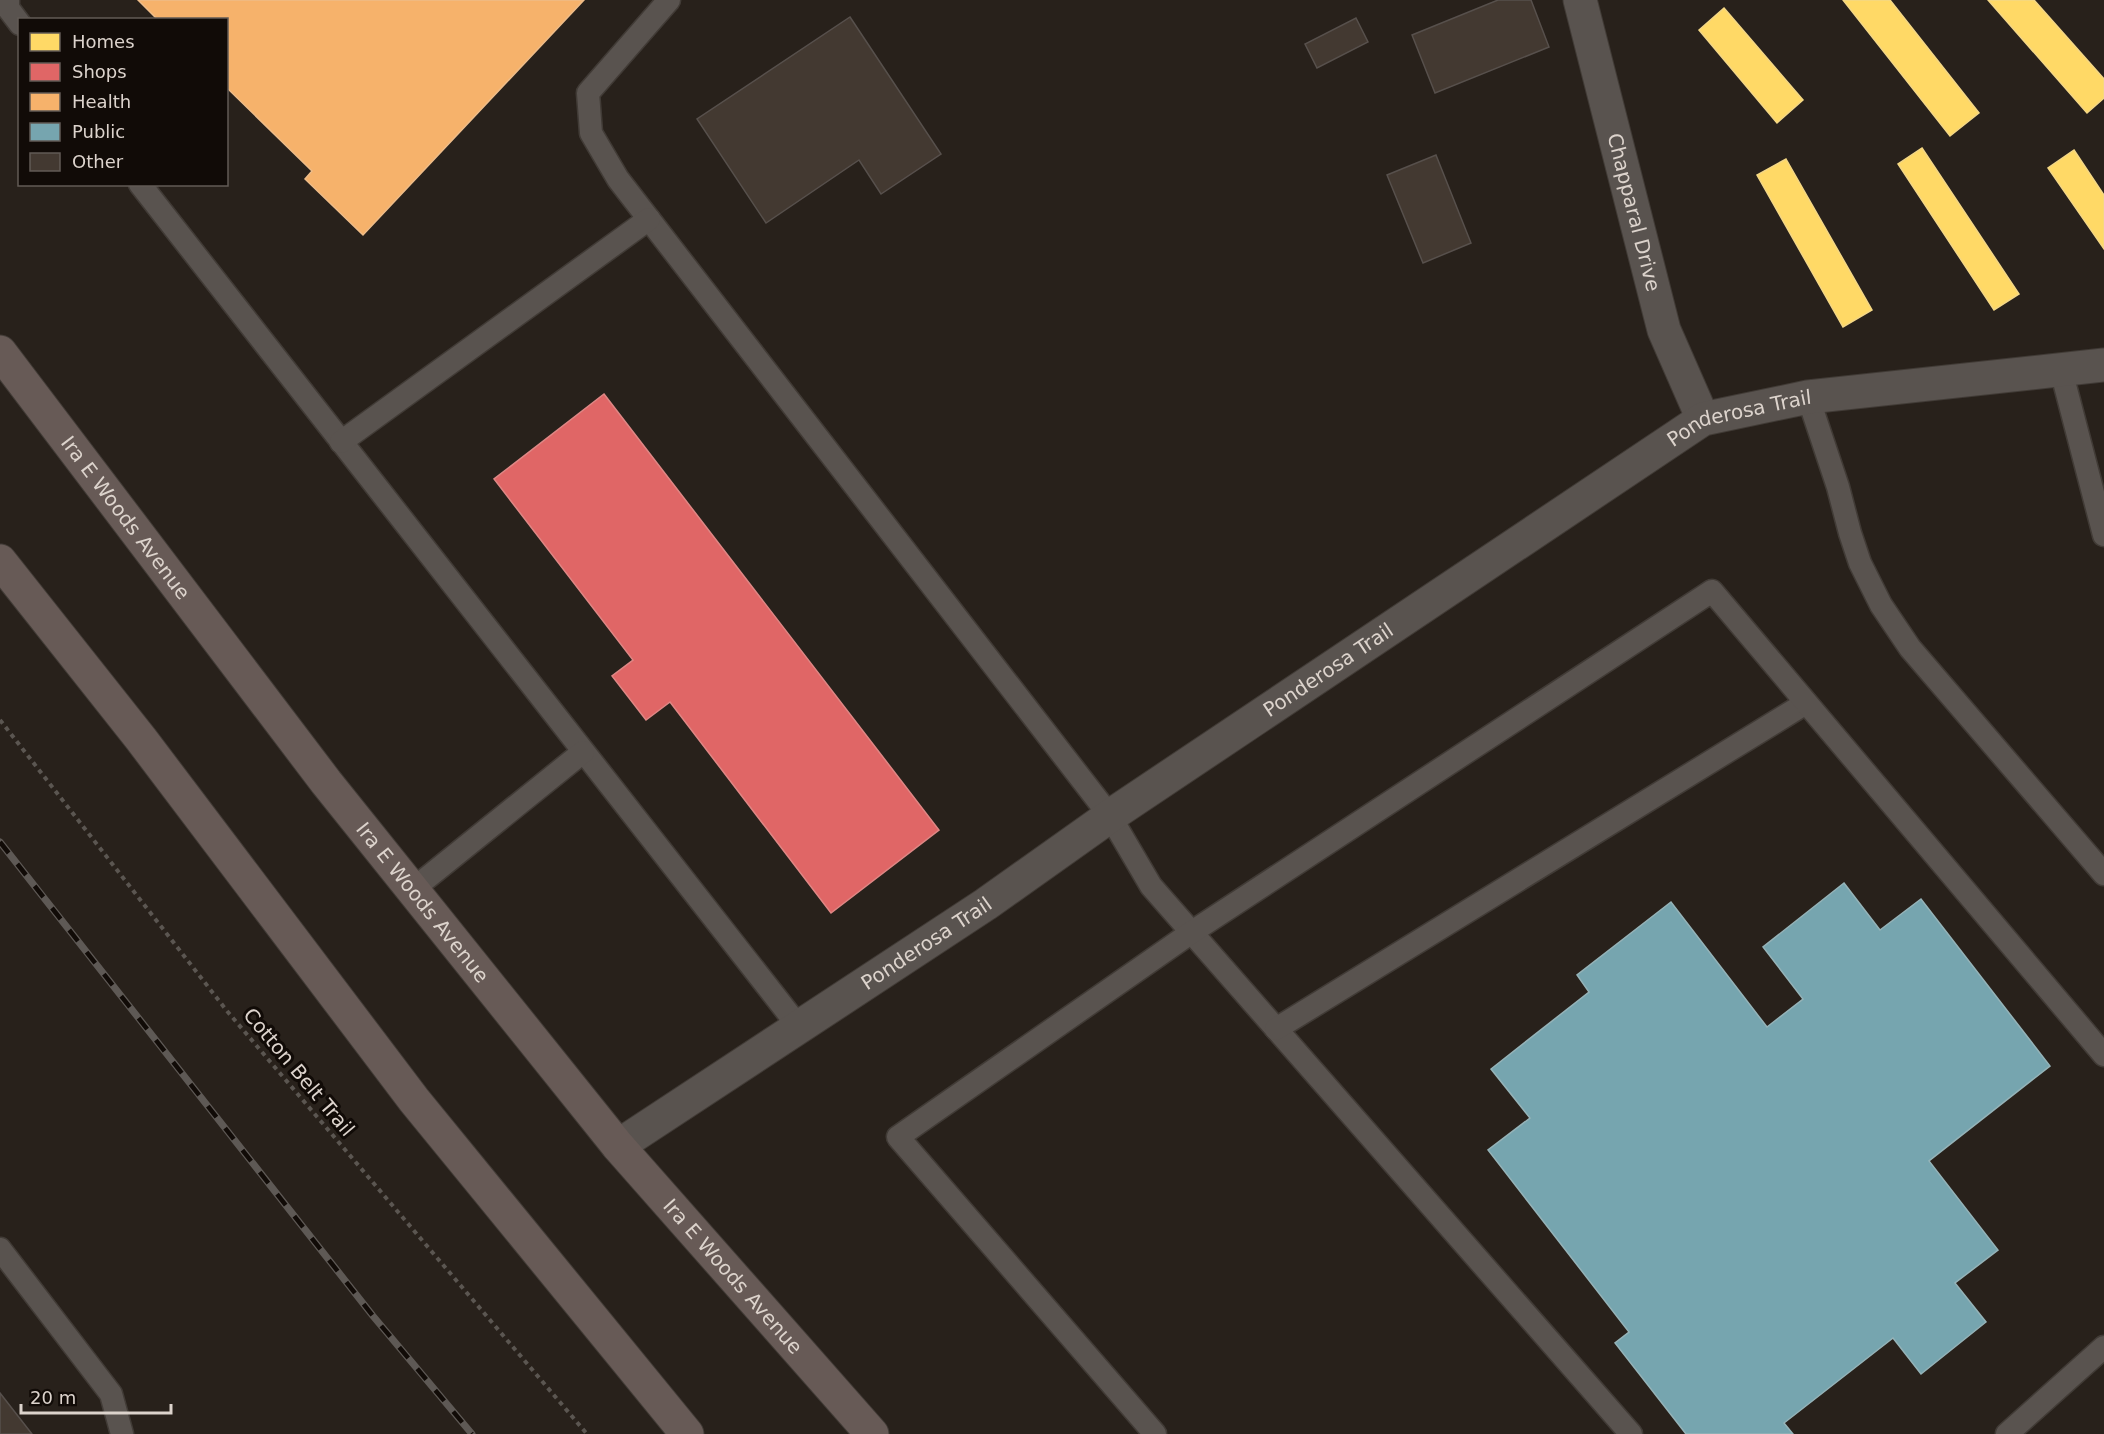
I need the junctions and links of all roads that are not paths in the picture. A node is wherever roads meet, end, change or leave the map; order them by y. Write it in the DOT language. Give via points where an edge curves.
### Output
graph roads {
  1 [pos="8,0"];
  2 [pos="669,0"];
  3 [pos="1580,0"];
  4 [pos="18,21"];
  5 [pos="142,186"];
  6 [pos="649,219"];
  7 [pos="0,352"];
  8 [pos="2104,365"];
  9 [pos="2061,370"];
  10 [pos="1808,397"];
  11 [pos="1703,419"];
  12 [pos="341,442"];
  13 [pos="2104,535"];
  14 [pos="0,561"];
  15 [pos="1806,703"];
  16 [pos="583,752"];
  17 [pos="1110,816"];
  18 [pos="2104,874"];
  19 [pos="412,890"];
  20 [pos="1192,932"];
  21 [pos="799,1027"];
  22 [pos="1276,1029"];
  23 [pos="2104,1054"];
  24 [pos="618,1146"];
  25 [pos="0,1249"];
  26 [pos="2104,1347"];
  27 [pos="122,1434"];
  28 [pos="687,1434"];
  29 [pos="872,1434"];
  30 [pos="1155,1434"];
  31 [pos="1630,1434"];
  32 [pos="2007,1434"];
  1 -- 4 [label="lane" via="8,8"];
  2 -- 6 [label="lane" via="588,93 591,133 618,179"];
  3 -- 11 [label="street, Chapparal Drive" via="1664,330"];
  5 -- 12 [label="lane"];
  6 -- 12 [label="lane"];
  6 -- 17 [label="lane"];
  7 -- 19 [label="main road, Ira E Woods Avenue"];
  8 -- 9 [label="street, Ponderosa Trail"];
  9 -- 10 [label="street, Ponderosa Trail"];
  9 -- 13 [label="lane"];
  10 -- 11 [label="street, Ponderosa Trail"];
  10 -- 18 [label="lane" via="1860,563 1881,605 1910,648"];
  11 -- 17 [label="street, Ponderosa Trail"];
  12 -- 16 [label="lane"];
  14 -- 28 [label="main road" via="141,739 414,1100"];
  15 -- 20 [label="lane" via="1712,591"];
  15 -- 22 [label="lane"];
  15 -- 23 [label="lane"];
  16 -- 19 [label="lane"];
  16 -- 21 [label="lane"];
  17 -- 20 [label="lane" via="1151,886"];
  17 -- 21 [label="street, Ponderosa Trail" via="986,904"];
  19 -- 24 [label="main road, Ira E Woods Avenue"];
  20 -- 22 [label="lane"];
  20 -- 30 [label="lane" via="898,1137"];
  21 -- 24 [label="street, Ponderosa Trail"];
  22 -- 31 [label="lane"];
  24 -- 29 [label="main road, Ira E Woods Avenue"];
  25 -- 27 [label="lane" via="111,1394"];
  26 -- 32 [label="lane"];
}
